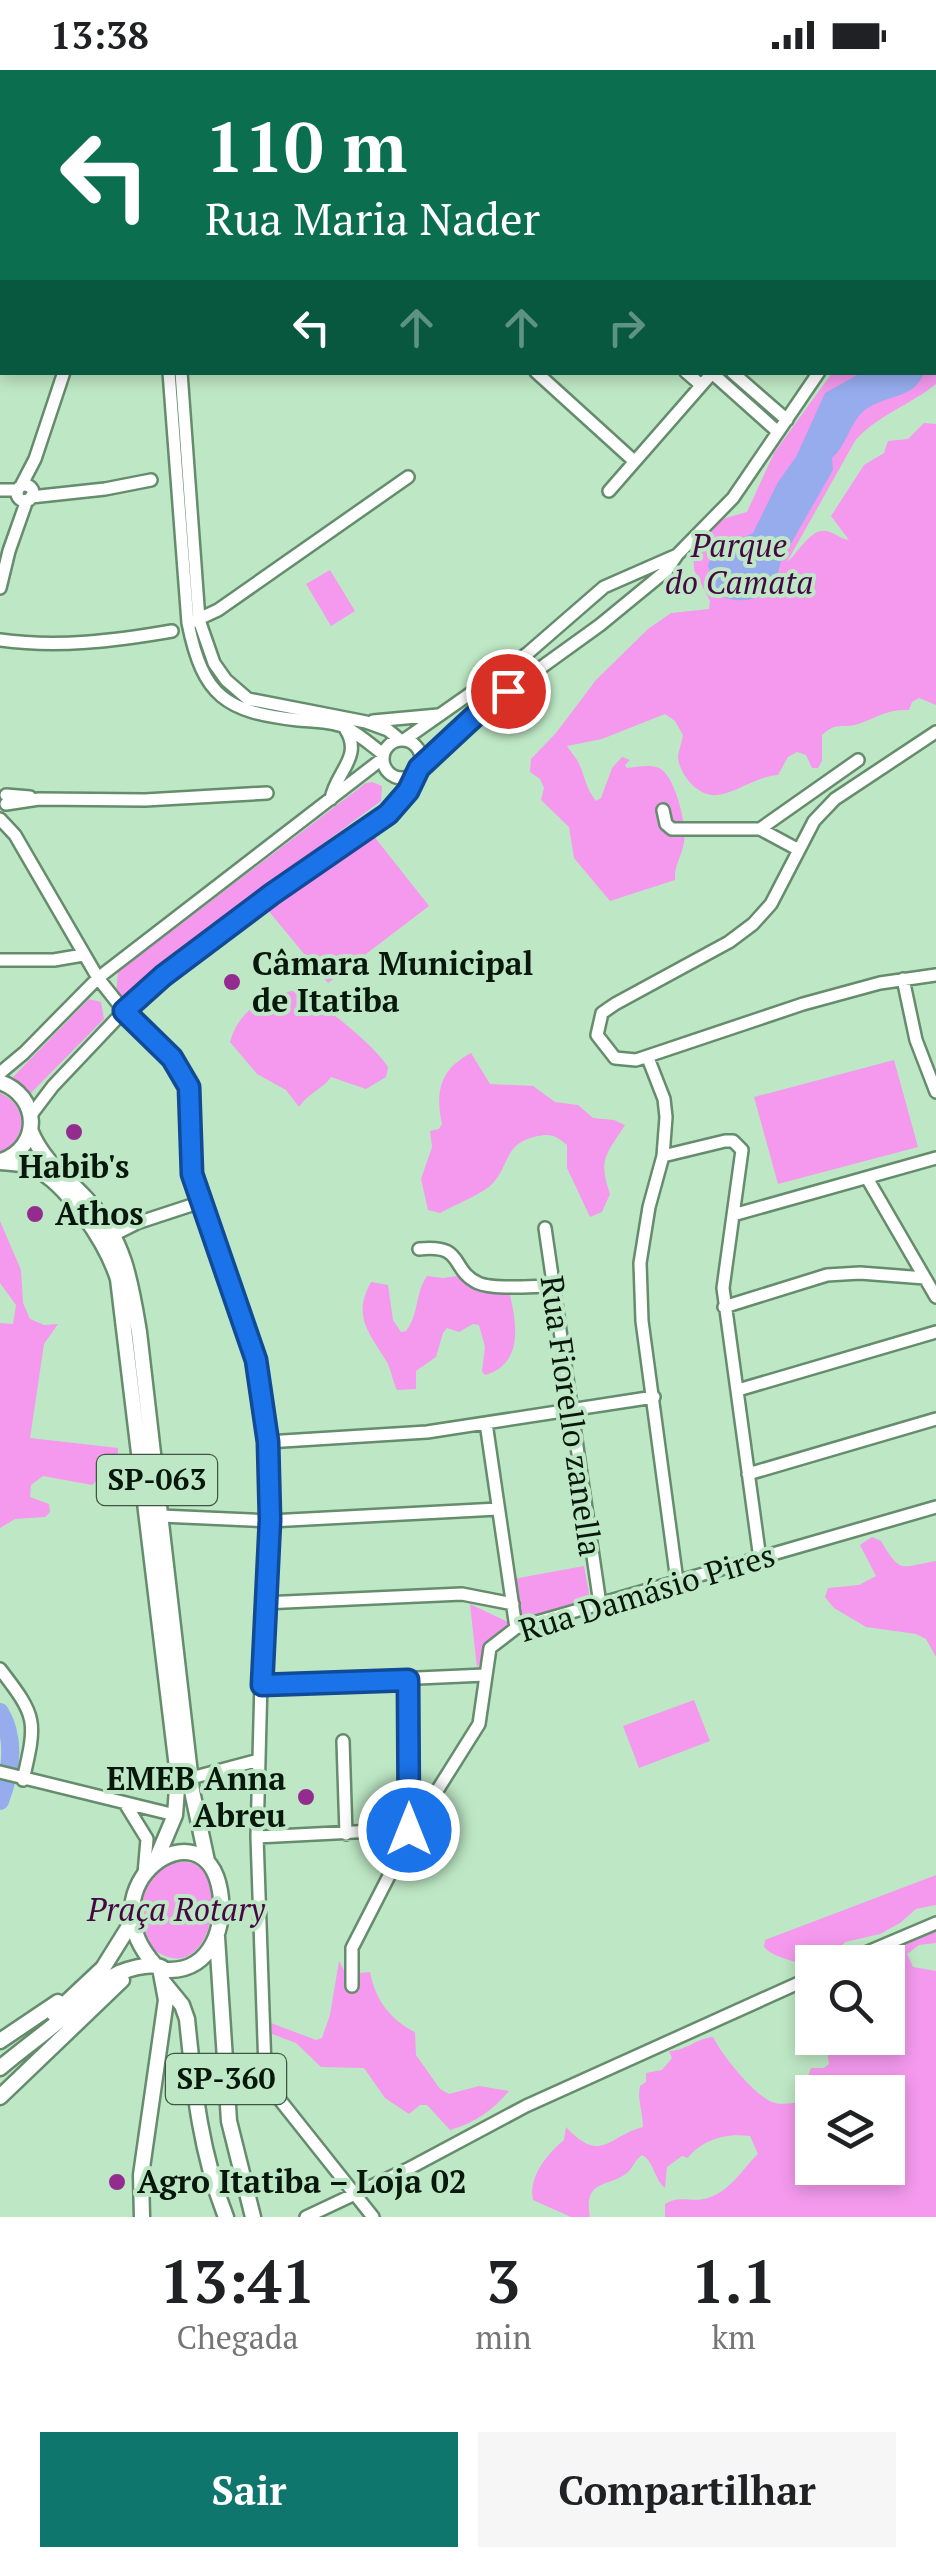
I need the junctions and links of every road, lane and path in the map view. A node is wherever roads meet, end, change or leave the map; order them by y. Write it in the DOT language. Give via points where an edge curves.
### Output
graph roads {
  1 [pos="63,375"];
  2 [pos="169,375"];
  3 [pos="180,375"];
  4 [pos="539,375"];
  5 [pos="689,375"];
  6 [pos="711,375"];
  7 [pos="715,375"];
  8 [pos="735,375"];
  9 [pos="817,375"];
  10 [pos="701,386"];
  11 [pos="787,420"];
  12 [pos="778,432"];
  13 [pos="179,459"];
  14 [pos="634,461"];
  15 [pos="408,477"];
  16 [pos="151,480"];
  17 [pos="609,491"];
  18 [pos="0,493"];
  19 [pos="25,493"];
  20 [pos="677,554"];
  21 [pos="604,587"];
  22 [pos="0,588"];
  23 [pos="619,610"];
  24 [pos="194,622"];
  25 [pos="172,631"];
  26 [pos="0,644"];
  27 [pos="438,715"];
  28 [pos="366,722"];
  29 [pos="344,726"];
  30 [pos="936,732"];
  31 [pos="402,740"];
  32 [pos="383,757"];
  33 [pos="858,760"];
  34 [pos="416,772"];
  35 [pos="267,794"];
  36 [pos="331,799"];
  37 [pos="3,801"];
  38 [pos="662,810"];
  39 [pos="0,820"];
  40 [pos="760,829"];
  41 [pos="15,835"];
  42 [pos="799,850"];
  43 [pos="84,955"];
  44 [pos="0,960"];
  45 [pos="936,975"];
  46 [pos="98,978"];
  47 [pos="904,978"];
  48 [pos="124,1011"];
  49 [pos="648,1058"];
  50 [pos="0,1073"];
  51 [pos="0,1082"];
  52 [pos="936,1092"];
  53 [pos="31,1115"];
  54 [pos="31,1132"];
  55 [pos="664,1156"];
  56 [pos="936,1158"];
  57 [pos="0,1162"];
  58 [pos="868,1178"];
  59 [pos="201,1202"];
  60 [pos="733,1214"];
  61 [pos="545,1228"];
  62 [pos="113,1234"];
  63 [pos="419,1249"];
  64 [pos="925,1278"];
  65 [pos="552,1286"];
  66 [pos="936,1297"];
  67 [pos="724,1307"];
  68 [pos="936,1332"];
  69 [pos="738,1390"];
  70 [pos="654,1397"];
  71 [pos="570,1411"];
  72 [pos="936,1418"];
  73 [pos="486,1423"];
  74 [pos="268,1442"];
  75 [pos="748,1474"];
  76 [pos="936,1507"];
  77 [pos="498,1509"];
  78 [pos="161,1516"];
  79 [pos="270,1520"];
  80 [pos="760,1558"];
  81 [pos="677,1581"];
  82 [pos="264,1603"];
  83 [pos="513,1604"];
  84 [pos="600,1604"];
  85 [pos="516,1628"];
  86 [pos="0,1669"];
  87 [pos="485,1676"];
  88 [pos="408,1680"];
  89 [pos="262,1685"];
  90 [pos="343,1741"];
  91 [pos="258,1760"];
  92 [pos="10,1775"];
  93 [pos="191,1778"];
  94 [pos="126,1805"];
  95 [pos="175,1815"];
  96 [pos="411,1830"];
  97 [pos="346,1834"];
  98 [pos="258,1837"];
  99 [pos="156,1860"];
  100 [pos="207,1861"];
  101 [pos="144,1874"];
  102 [pos="133,1920"];
  103 [pos="936,1923"];
  104 [pos="217,1937"];
  105 [pos="884,1945"];
  106 [pos="134,1969"];
  107 [pos="159,1972"];
  108 [pos="795,1984"];
  109 [pos="352,1986"];
  110 [pos="76,1993"];
  111 [pos="0,2042"];
  112 [pos="4,2065"];
  113 [pos="0,2097"];
  114 [pos="242,2182"];
  115 [pos="212,2185"];
  116 [pos="354,2194"];
  117 [pos="256,2215"];
  118 [pos="142,2217"];
  119 [pos="226,2217"];
  120 [pos="304,2217"];
  121 [pos="373,2217"];
  1 -- 19 [label="street"];
  2 -- 13 [label="street"];
  3 -- 13 [label="street"];
  4 -- 14 [label="street"];
  5 -- 10 [label="street"];
  6 -- 10 [label="street"];
  7 -- 12 [label="street"];
  8 -- 11 [label="street"];
  9 -- 11 [label="street"];
  10 -- 14 [label="street"];
  11 -- 12 [label="street"];
  12 -- 20 [label="street" via="733,498"];
  13 -- 24 [label="street"];
  14 -- 17 [label="street"];
  15 -- 24 [label="street"];
  16 -- 19 [label="street"];
  18 -- 19 [label="street"];
  19 -- 22 [label="street"];
  20 -- 21 [label="street"];
  20 -- 23 [label="street"];
  21 -- 23 [label="street" via="616,590"];
  21 -- 27 [label="street" via="528,654"];
  23 -- 34 [label="street" via="478,713"];
  24 -- 28 [label="street" via="214,664 248,699"];
  24 -- 29 [label="street" via="194,650 227,702 246,712"];
  25 -- 26 [label="street" via="102,642"];
  27 -- 28 [label="street"];
  27 -- 31 [label="street"];
  28 -- 31 [label="street"];
  29 -- 32 [label="street"];
  29 -- 36 [label="street" via="353,750"];
  30 -- 42 [label="street" via="835,799"];
  31 -- 32 [label="street" via="391,743"];
  31 -- 34 [label="street" via="420,752"];
  32 -- 34 [label="street" via="396,778"];
  32 -- 36 [label="street"];
  33 -- 40 [label="street"];
  34 -- 48 [label="street" via="388,814 272,894"];
  35 -- 37 [label="street"];
  36 -- 46 [label="street"];
  37 -- 41 [label="street"];
  38 -- 40 [label="street" via="672,829"];
  39 -- 41 [label="street"];
  40 -- 42 [label="street"];
  41 -- 43 [label="street"];
  42 -- 49 [label="street" via="753,924 602,1013 597,1035 614,1058"];
  43 -- 44 [label="street"];
  43 -- 46 [label="street"];
  45 -- 47 [label="street"];
  46 -- 48 [label="street"];
  46 -- 50 [label="street"];
  47 -- 49 [label="street" via="803,1004"];
  47 -- 52 [label="street" via="912,1026"];
  48 -- 53 [label="street"];
  48 -- 59 [label="street" via="172,1058 189,1087 190,1150"];
  49 -- 55 [label="street" via="664,1099"];
  51 -- 53 [label="main road" via="20,1092"];
  53 -- 54 [label="main road"];
  54 -- 57 [label="main road, SP-063" via="22,1148"];
  54 -- 62 [label="main road, SP-063" via="43,1158"];
  55 -- 60 [label="street" via="724,1141 739,1145"];
  55 -- 70 [label="street" via="640,1264"];
  56 -- 58 [label="street"];
  57 -- 95 [label="main road, SP-063" via="33,1167 63,1191 118,1279 178,1776"];
  58 -- 60 [label="street"];
  58 -- 64 [label="street"];
  59 -- 62 [label="street"];
  59 -- 74 [label="street" via="256,1360"];
  60 -- 67 [label="street"];
  61 -- 65 [label="street, Rua Fiorello zanella"];
  62 -- 78 [label="main road, SP-063" via="134,1298"];
  63 -- 65 [label="street" via="449,1251 482,1284"];
  64 -- 66 [label="street"];
  64 -- 67 [label="street" via="827,1276"];
  65 -- 71 [label="street, Rua Fiorello zanella"];
  67 -- 69 [label="street"];
  68 -- 69 [label="street"];
  69 -- 75 [label="street"];
  70 -- 71 [label="street"];
  70 -- 81 [label="street"];
  71 -- 73 [label="street"];
  71 -- 84 [label="street, Rua Fiorello zanella"];
  72 -- 75 [label="street"];
  73 -- 74 [label="street"];
  73 -- 77 [label="street"];
  74 -- 79 [label="street"];
  75 -- 80 [label="street"];
  76 -- 80 [label="street, Rua Damásio Pires"];
  77 -- 79 [label="street"];
  77 -- 83 [label="street"];
  78 -- 79 [label="street"];
  78 -- 93 [label="main road, SP-063"];
  79 -- 82 [label="street"];
  80 -- 81 [label="street, Rua Damásio Pires"];
  81 -- 84 [label="street, Rua Damásio Pires"];
  82 -- 83 [label="street" via="462,1594"];
  82 -- 89 [label="street"];
  83 -- 85 [label="street"];
  84 -- 85 [label="street, Rua Damásio Pires"];
  85 -- 87 [label="street, Rua Damásio Pires" via="490,1648"];
  86 -- 92 [label="street" via="32,1718 33,1737"];
  87 -- 88 [label="street"];
  87 -- 96 [label="street, Rua Damásio Pires" via="479,1724"];
  88 -- 89 [label="street"];
  88 -- 96 [label="street"];
  89 -- 91 [label="street"];
  90 -- 97 [label="street"];
  91 -- 93 [label="street"];
  91 -- 98 [label="street"];
  92 -- 94 [label="street"];
  93 -- 100 [label="main road, SP-063"];
  94 -- 95 [label="street"];
  94 -- 101 [label="street" via="147,1839"];
  95 -- 99 [label="main road, SP-063"];
  96 -- 97 [label="street"];
  96 -- 109 [label="street, Rua Damásio Pires" via="352,1948"];
  97 -- 98 [label="street"];
  98 -- 116 [label="street" via="268,2080"];
  99 -- 100 [label="main road" via="181,1852"];
  99 -- 101 [label="main road, SP-063"];
  100 -- 104 [label="main road, SP-063" via="220,1891"];
  101 -- 102 [label="main road, SP-063"];
  102 -- 107 [label="main road" via="140,1946"];
  102 -- 110 [label="main road, SP-063" via="103,1968"];
  103 -- 105 [label="street"];
  104 -- 107 [label="main road, SP-063" via="190,1966"];
  104 -- 114 [label="main road, SP-360" via="229,2121"];
  106 -- 107 [label="main road, SP-063"];
  106 -- 112 [label="main road, SP-063" via="103,1984"];
  106 -- 113 [label="main road"];
  107 -- 115 [label="main road" via="187,2020"];
  107 -- 118 [label="main road, SP-360" via="164,2019 141,2175"];
  108 -- 116 [label="street" via="526,2106"];
  110 -- 111 [label="main road"];
  110 -- 112 [label="main road, SP-063"];
  114 -- 115 [label="main road" via="226,2172"];
  114 -- 117 [label="main road, SP-360"];
  115 -- 119 [label="main road"];
  116 -- 120 [label="street"];
  116 -- 121 [label="street"];
}
